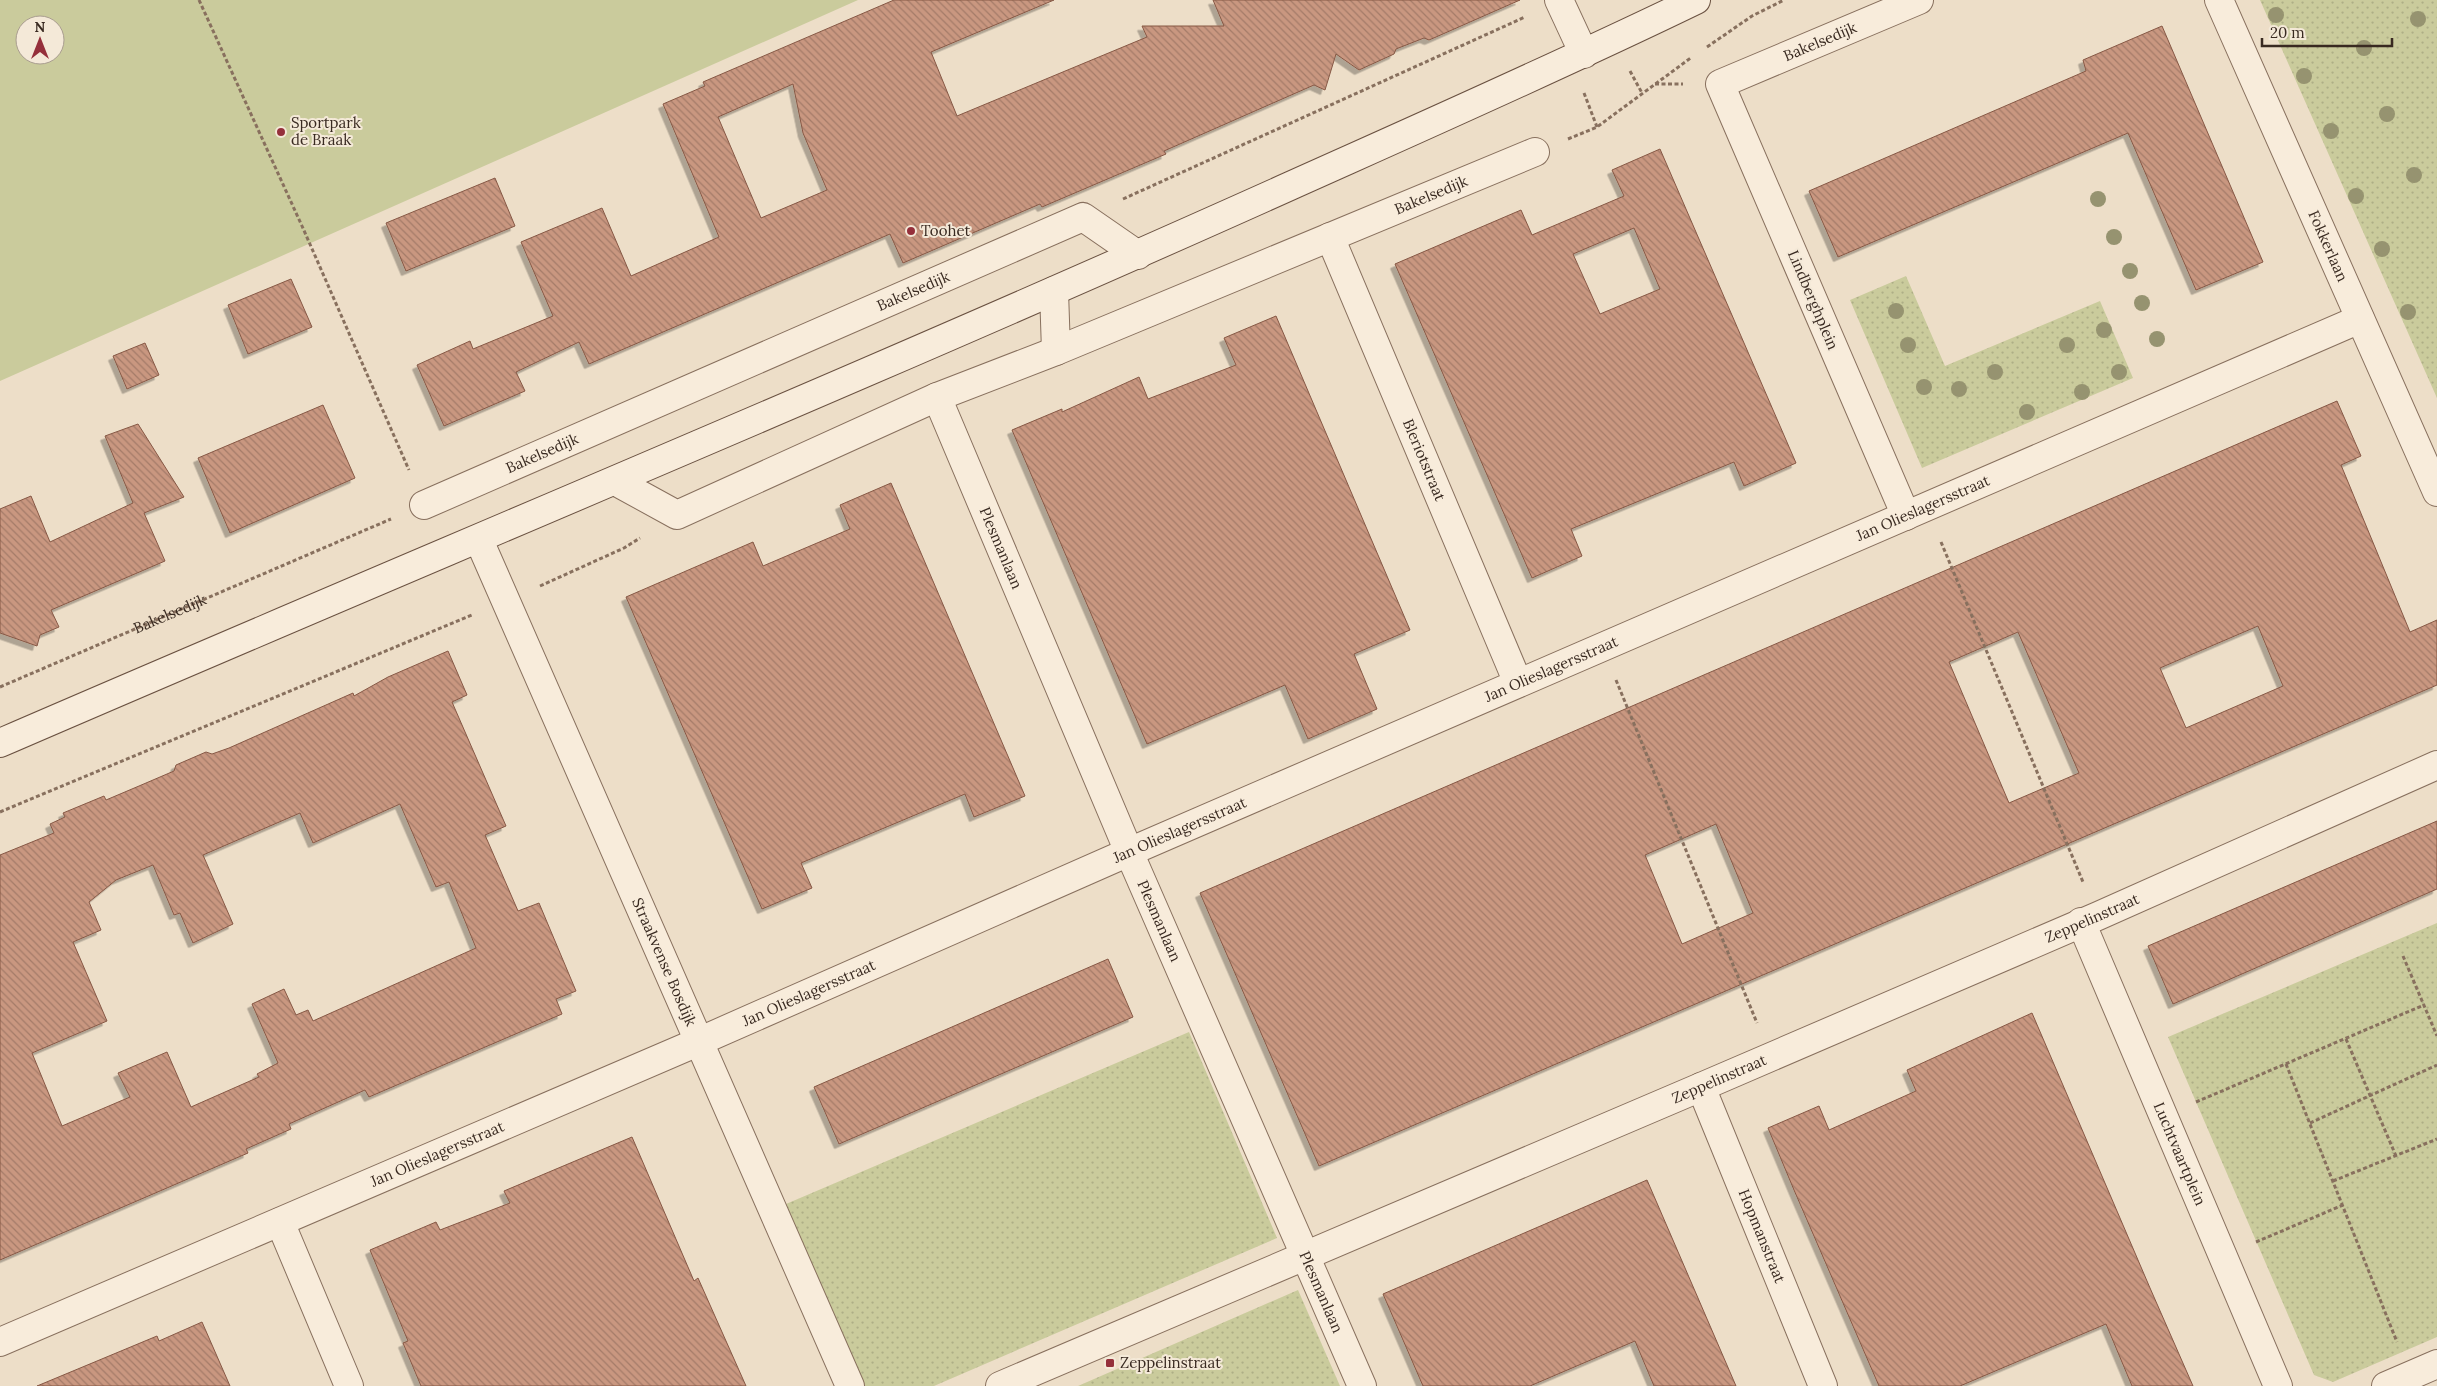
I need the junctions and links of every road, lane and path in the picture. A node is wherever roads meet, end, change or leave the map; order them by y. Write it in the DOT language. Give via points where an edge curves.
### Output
graph roads {
  1 [pos="199,0"];
  2 [pos="1696,0"];
  3 [pos="1784,0"];
  4 [pos="1919,0"];
  5 [pos="2219,0"];
  6 [pos="1559,1"];
  7 [pos="1703,50"];
  8 [pos="1584,54"];
  9 [pos="1695,56"];
  10 [pos="1720,84"];
  11 [pos="1535,152"];
  12 [pos="1082,217"];
  13 [pos="1330,237"];
  14 [pos="1138,255"];
  15 [pos="1054,291"];
  16 [pos="2360,319"];
  17 [pos="1056,351"];
  18 [pos="937,397"];
  19 [pos="615,481"];
  20 [pos="2437,492"];
  21 [pos="424,505"];
  22 [pos="1916,511"];
  23 [pos="677,515"];
  24 [pos="479,540"];
  25 [pos="506,601"];
  26 [pos="1602,647"];
  27 [pos="1518,683"];
  28 [pos="0,687"];
  29 [pos="0,743"];
  30 [pos="2437,765"];
  31 [pos="0,812"];
  32 [pos="1129,852"];
  33 [pos="2090,919"];
  34 [pos="2403,956"];
  35 [pos="2424,1005"];
  36 [pos="2437,1036"];
  37 [pos="2346,1039"];
  38 [pos="698,1042"];
  39 [pos="1771,1057"];
  40 [pos="2286,1064"];
  41 [pos="2437,1065"];
  42 [pos="1701,1087"];
  43 [pos="2370,1095"];
  44 [pos="2164,1116"];
  45 [pos="2310,1123"];
  46 [pos="2437,1139"];
  47 [pos="2396,1156"];
  48 [pos="2333,1181"];
  49 [pos="2343,1205"];
  50 [pos="280,1222"];
  51 [pos="1305,1254"];
  52 [pos="2223,1256"];
  53 [pos="0,1342"];
  54 [pos="2437,1364"];
  55 [pos="2398,1381"];
  56 [pos="349,1386"];
  57 [pos="850,1386"];
  58 [pos="1000,1386"];
  59 [pos="1362,1386"];
  60 [pos="1823,1386"];
  61 [pos="2278,1386"];
  1 -- 21 [label="path"];
  2 -- 8 [label="street"];
  3 -- 7 [label="path" via="1752,16"];
  4 -- 10 [label="street, Bakelsedijk"];
  5 -- 16 [label="street, Fokkerlaan"];
  6 -- 8 [label="street"];
  6 -- 12 [label="path"];
  8 -- 14 [label="street"];
  9 -- 11 [label="path" via="1597,127"];
  10 -- 22 [label="street, Lindberghplein"];
  11 -- 13 [label="street, Bakelsedijk"];
  12 -- 14 [label="street"];
  12 -- 21 [label="street, Bakelsedijk"];
  13 -- 17 [label="street, Bakelsedijk"];
  13 -- 27 [label="street, Bleriotstraat"];
  14 -- 15 [label="street"];
  15 -- 17 [label="street"];
  15 -- 19 [label="street"];
  16 -- 20 [label="street, Fokkerlaan"];
  16 -- 22 [label="street, Jan Olieslagersstraat"];
  17 -- 18 [label="street, Bakelsedijk"];
  18 -- 23 [label="street, Bakelsedijk"];
  18 -- 32 [label="street, Plesmanlaan"];
  19 -- 23 [label="street"];
  19 -- 24 [label="street"];
  21 -- 28 [label="path, Bakelsedijk"];
  22 -- 26 [label="street, Jan Olieslagersstraat"];
  22 -- 33 [label="path"];
  23 -- 25 [label="path" via="624,548"];
  24 -- 25 [label="street, Straakvense Bosdijk"];
  24 -- 29 [label="street" via="305,611"];
  25 -- 31 [label="path"];
  25 -- 38 [label="street, Straakvense Bosdijk"];
  26 -- 27 [label="street, Jan Olieslagersstraat"];
  26 -- 39 [label="path"];
  27 -- 32 [label="street, Jan Olieslagersstraat"];
  30 -- 33 [label="street, Zeppelinstraat"];
  32 -- 38 [label="street, Jan Olieslagersstraat"];
  32 -- 51 [label="street, Plesmanlaan"];
  33 -- 39 [label="street, Zeppelinstraat"];
  33 -- 44 [label="street, Luchtvaartplein"];
  34 -- 35 [label="path"];
  35 -- 36 [label="path"];
  35 -- 37 [label="path"];
  37 -- 40 [label="path"];
  37 -- 43 [label="path"];
  38 -- 50 [label="street, Jan Olieslagersstraat"];
  38 -- 57 [label="street, Straakvense Bosdijk"];
  39 -- 42 [label="street, Zeppelinstraat"];
  40 -- 44 [label="path"];
  40 -- 45 [label="path"];
  41 -- 43 [label="path"];
  42 -- 51 [label="street, Zeppelinstraat"];
  42 -- 60 [label="street, Hopmanstraat"];
  43 -- 45 [label="path"];
  43 -- 47 [label="path"];
  44 -- 52 [label="street, Luchtvaartplein"];
  45 -- 48 [label="path"];
  46 -- 47 [label="path"];
  47 -- 48 [label="path"];
  48 -- 49 [label="path"];
  49 -- 52 [label="path"];
  49 -- 55 [label="path"];
  50 -- 53 [label="street, Jan Olieslagersstraat"];
  50 -- 56 [label="street"];
  51 -- 58 [label="street, Zeppelinstraat"];
  51 -- 59 [label="street, Plesmanlaan"];
  52 -- 61 [label="street, Luchtvaartplein"];
  54 -- 55 [label="street"];
}
